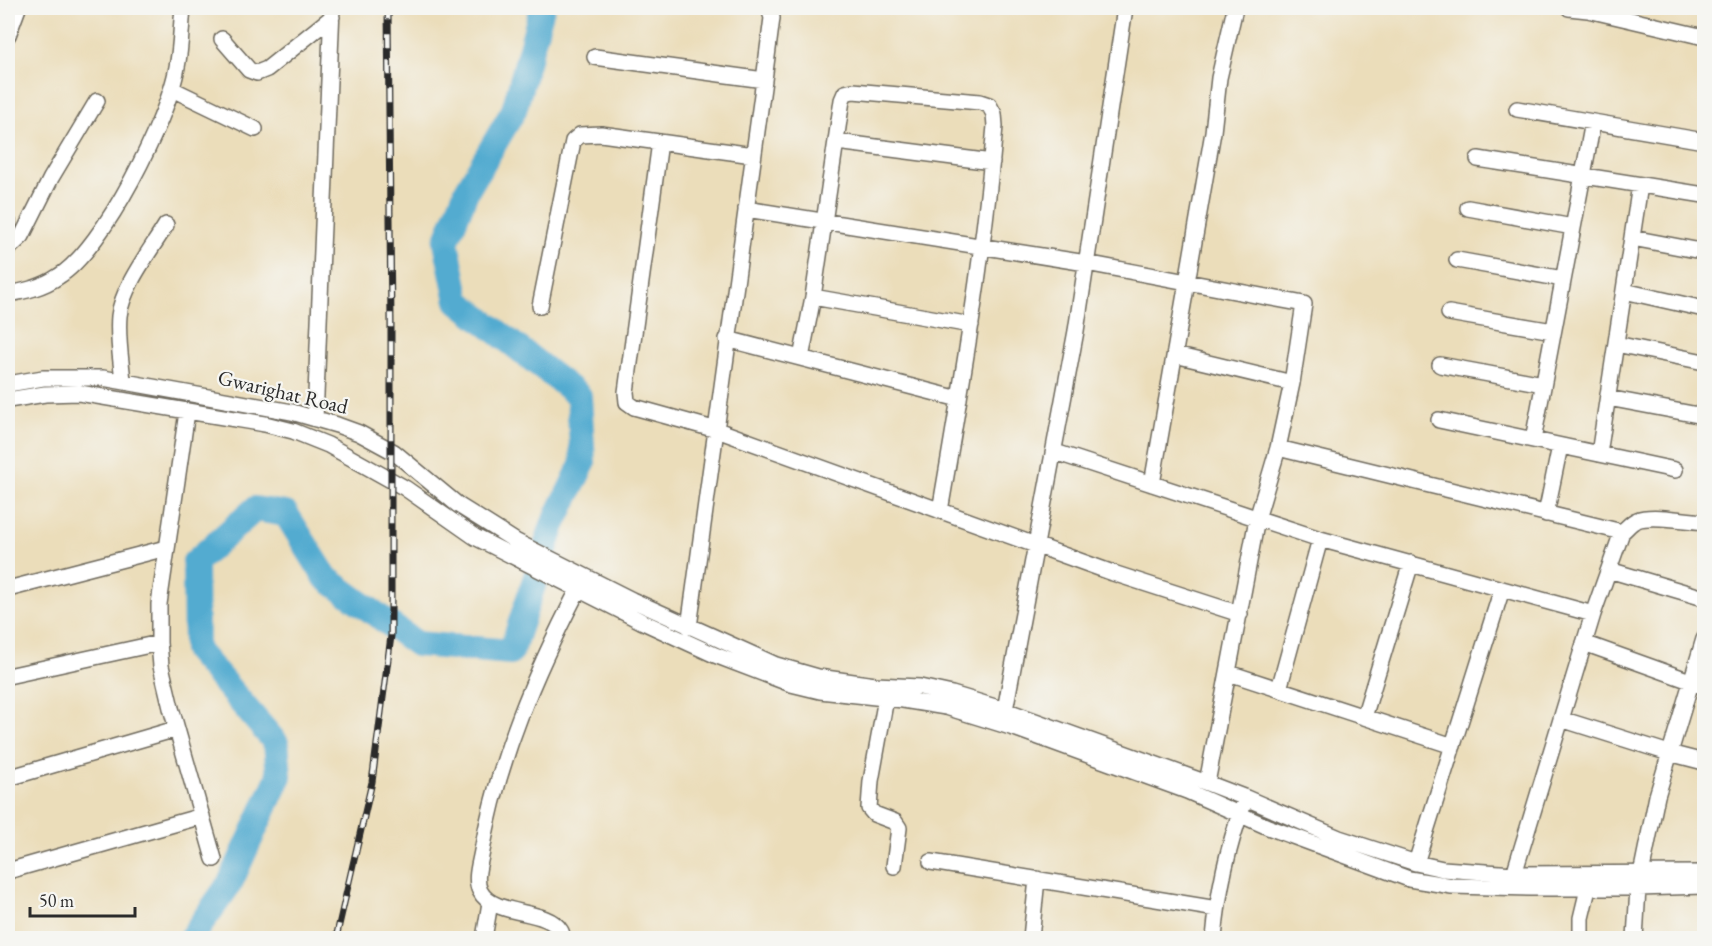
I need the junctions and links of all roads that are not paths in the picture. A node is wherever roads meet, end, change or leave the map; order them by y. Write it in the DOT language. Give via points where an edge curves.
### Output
graph roads {
  1 [pos="18,8"];
  2 [pos="183,8"];
  3 [pos="769,8"];
  4 [pos="1125,8"];
  5 [pos="1235,8"];
  6 [pos="1569,8"];
  7 [pos="1587,9"];
  8 [pos="332,12"];
  9 [pos="8,35"];
  10 [pos="1704,37"];
  11 [pos="222,39"];
  12 [pos="595,57"];
  13 [pos="764,80"];
  14 [pos="172,89"];
  15 [pos="97,101"];
  16 [pos="1517,109"];
  17 [pos="1593,122"];
  18 [pos="255,129"];
  19 [pos="1704,141"];
  20 [pos="660,142"];
  21 [pos="837,142"];
  22 [pos="753,155"];
  23 [pos="1478,159"];
  24 [pos="992,162"];
  25 [pos="1583,175"];
  26 [pos="1640,185"];
  27 [pos="1704,195"];
  28 [pos="746,208"];
  29 [pos="1468,208"];
  30 [pos="825,221"];
  31 [pos="8,222"];
  32 [pos="166,225"];
  33 [pos="1573,227"];
  34 [pos="1632,238"];
  35 [pos="8,244"];
  36 [pos="982,247"];
  37 [pos="8,249"];
  38 [pos="1701,251"];
  39 [pos="1457,260"];
  40 [pos="1086,264"];
  41 [pos="1563,279"];
  42 [pos="1187,282"];
  43 [pos="1624,291"];
  44 [pos="8,294"];
  45 [pos="813,297"];
  46 [pos="540,306"];
  47 [pos="1704,309"];
  48 [pos="1449,313"];
  49 [pos="971,324"];
  50 [pos="1553,331"];
  51 [pos="727,339"];
  52 [pos="1616,344"];
  53 [pos="1176,355"];
  54 [pos="801,358"];
  55 [pos="1704,362"];
  56 [pos="1440,365"];
  57 [pos="123,381"];
  58 [pos="1292,383"];
  59 [pos="8,384"];
  60 [pos="1544,384"];
  61 [pos="1608,398"];
  62 [pos="959,399"];
  63 [pos="8,400"];
  64 [pos="187,412"];
  65 [pos="1698,415"];
  66 [pos="315,419"];
  67 [pos="1439,420"];
  68 [pos="717,430"];
  69 [pos="1533,440"];
  70 [pos="1560,446"];
  71 [pos="1278,448"];
  72 [pos="1055,452"];
  73 [pos="1599,454"];
  74 [pos="1675,470"];
  75 [pos="1152,484"];
  76 [pos="940,511"];
  77 [pos="1546,514"];
  78 [pos="1257,519"];
  79 [pos="1704,522"];
  80 [pos="1622,532"];
  81 [pos="1320,539"];
  82 [pos="1036,545"];
  83 [pos="166,548"];
  84 [pos="1411,563"];
  85 [pos="1609,570"];
  86 [pos="570,581"];
  87 [pos="8,589"];
  88 [pos="1502,589"];
  89 [pos="1704,598"];
  90 [pos="1240,614"];
  91 [pos="1593,614"];
  92 [pos="689,627"];
  93 [pos="1704,639"];
  94 [pos="159,643"];
  95 [pos="1584,643"];
  96 [pos="1229,673"];
  97 [pos="8,676"];
  98 [pos="1698,684"];
  99 [pos="1279,689"];
  100 [pos="886,698"];
  101 [pos="1005,710"];
  102 [pos="1364,717"];
  103 [pos="1561,719"];
  104 [pos="176,729"];
  105 [pos="1453,746"];
  106 [pos="1669,753"];
  107 [pos="1704,762"];
  108 [pos="8,778"];
  109 [pos="1208,783"];
  110 [pos="1246,798"];
  111 [pos="1240,814"];
  112 [pos="202,816"];
  113 [pos="214,859"];
  114 [pos="931,862"];
  115 [pos="1416,863"];
  116 [pos="894,866"];
  117 [pos="8,871"];
  118 [pos="1704,873"];
  119 [pos="1514,874"];
  120 [pos="1037,879"];
  121 [pos="1639,881"];
  122 [pos="1704,886"];
  123 [pos="1588,889"];
  124 [pos="490,903"];
  125 [pos="1216,909"];
  126 [pos="484,939"];
  127 [pos="563,939"];
  128 [pos="1031,939"];
  129 [pos="1214,939"];
  130 [pos="1581,939"];
  131 [pos="1635,939"];
  1 -- 9 [label="street"];
  2 -- 14 [label="street"];
  3 -- 13 [label="street" via="772,18"];
  4 -- 40 [label="street"];
  5 -- 42 [label="street" via="1219,78"];
  6 -- 7 [label="street"];
  7 -- 10 [label="street"];
  8 -- 11 [label="street" via="267,69 257,73 249,70"];
  8 -- 66 [label="street"];
  12 -- 13 [label="street"];
  13 -- 22 [label="street"];
  14 -- 18 [label="street"];
  14 -- 44 [label="street" via="140,163 100,233 61,275 31,290"];
  15 -- 37 [label="street" via="22,236"];
  16 -- 17 [label="street"];
  17 -- 19 [label="street"];
  17 -- 25 [label="street"];
  20 -- 22 [label="street"];
  20 -- 46 [label="street" via="601,134 580,135 573,141"];
  20 -- 68 [label="street" via="627,402"];
  21 -- 24 [label="street"];
  21 -- 24 [label="street" via="845,93 980,102 989,105 994,114"];
  21 -- 30 [label="street"];
  22 -- 28 [label="street"];
  23 -- 25 [label="street"];
  24 -- 36 [label="street"];
  25 -- 26 [label="street"];
  25 -- 33 [label="street"];
  26 -- 27 [label="street"];
  26 -- 34 [label="street"];
  28 -- 30 [label="street"];
  28 -- 51 [label="street"];
  29 -- 33 [label="street"];
  30 -- 36 [label="street"];
  30 -- 45 [label="street"];
  31 -- 35 [label="street"];
  32 -- 57 [label="street" via="123,298 119,314"];
  33 -- 41 [label="street"];
  34 -- 38 [label="street"];
  34 -- 43 [label="street"];
  36 -- 40 [label="street"];
  36 -- 49 [label="street"];
  39 -- 41 [label="street"];
  40 -- 42 [label="street"];
  40 -- 72 [label="street"];
  41 -- 50 [label="street"];
  42 -- 53 [label="street"];
  42 -- 58 [label="street" via="1304,304"];
  43 -- 47 [label="street"];
  43 -- 52 [label="street"];
  45 -- 49 [label="street"];
  45 -- 54 [label="street"];
  48 -- 50 [label="street"];
  49 -- 62 [label="street"];
  50 -- 60 [label="street"];
  51 -- 54 [label="street"];
  51 -- 68 [label="street"];
  52 -- 55 [label="street"];
  52 -- 61 [label="street"];
  53 -- 58 [label="street"];
  53 -- 75 [label="street"];
  54 -- 62 [label="street"];
  56 -- 60 [label="street"];
  57 -- 59 [label="street, Gwarighat Road" via="75,377"];
  57 -- 66 [label="street, Gwarighat Road"];
  58 -- 71 [label="street"];
  60 -- 69 [label="street"];
  61 -- 65 [label="street"];
  61 -- 73 [label="street"];
  62 -- 76 [label="street"];
  63 -- 64 [label="street" via="79,393"];
  64 -- 83 [label="street"];
  64 -- 86 [label="street" via="265,424 328,445 405,488 475,537"];
  66 -- 86 [label="street, Gwarighat Road" via="376,440 458,505"];
  67 -- 69 [label="street"];
  68 -- 76 [label="street"];
  68 -- 92 [label="street"];
  69 -- 70 [label="street"];
  70 -- 73 [label="street"];
  70 -- 77 [label="street"];
  71 -- 77 [label="street"];
  71 -- 78 [label="street"];
  72 -- 75 [label="street"];
  72 -- 82 [label="street"];
  73 -- 74 [label="street"];
  75 -- 78 [label="street"];
  76 -- 82 [label="street"];
  77 -- 80 [label="street"];
  78 -- 81 [label="street"];
  78 -- 90 [label="street"];
  79 -- 80 [label="street" via="1650,518 1637,520"];
  80 -- 85 [label="street"];
  81 -- 84 [label="street"];
  81 -- 99 [label="street"];
  82 -- 90 [label="street"];
  82 -- 101 [label="street"];
  83 -- 87 [label="street"];
  83 -- 94 [label="street"];
  84 -- 88 [label="street"];
  84 -- 102 [label="street"];
  85 -- 89 [label="street"];
  85 -- 91 [label="street"];
  86 -- 92 [label="street"];
  86 -- 100 [label="street" via="716,655 791,684"];
  86 -- 124 [label="street" via="552,640 528,693 498,778 486,826 477,877 480,891"];
  88 -- 91 [label="street"];
  88 -- 105 [label="street"];
  90 -- 96 [label="street"];
  91 -- 95 [label="street"];
  92 -- 101 [label="street" via="776,665 818,677 920,687"];
  93 -- 98 [label="street"];
  94 -- 97 [label="street"];
  94 -- 104 [label="street"];
  95 -- 98 [label="street"];
  95 -- 103 [label="street"];
  96 -- 99 [label="street"];
  96 -- 109 [label="street"];
  98 -- 106 [label="street"];
  99 -- 102 [label="street"];
  100 -- 111 [label="street" via="946,707 1017,729"];
  100 -- 116 [label="street" via="869,808 899,828"];
  101 -- 109 [label="street"];
  102 -- 105 [label="street"];
  103 -- 106 [label="street"];
  103 -- 119 [label="street"];
  104 -- 108 [label="street"];
  104 -- 112 [label="street"];
  105 -- 115 [label="street"];
  106 -- 107 [label="street"];
  106 -- 121 [label="street"];
  109 -- 110 [label="street"];
  110 -- 111 [label="street"];
  110 -- 115 [label="street" via="1339,837"];
  111 -- 123 [label="street" via="1408,879 1452,886"];
  111 -- 125 [label="street"];
  112 -- 113 [label="street"];
  112 -- 117 [label="street"];
  114 -- 120 [label="street"];
  115 -- 119 [label="street"];
  118 -- 121 [label="street"];
  119 -- 121 [label="street"];
  120 -- 125 [label="street"];
  120 -- 128 [label="street"];
  121 -- 122 [label="street"];
  121 -- 123 [label="street"];
  121 -- 131 [label="street"];
  123 -- 130 [label="street"];
  124 -- 126 [label="street"];
  124 -- 127 [label="street" via="549,921 560,929"];
  125 -- 129 [label="street"];
}
